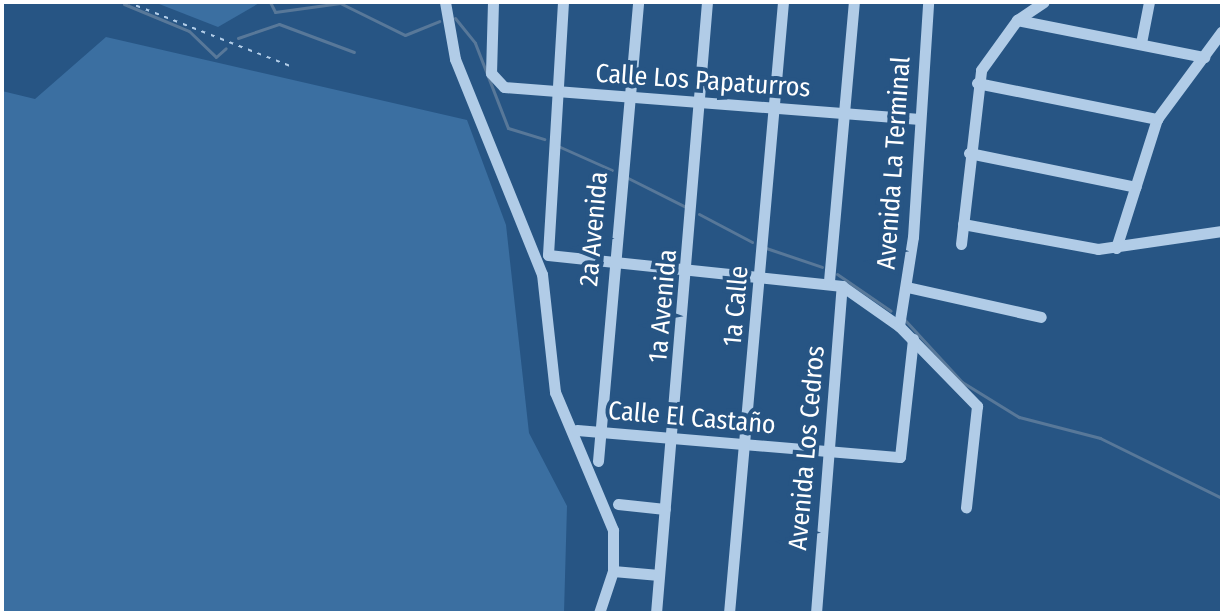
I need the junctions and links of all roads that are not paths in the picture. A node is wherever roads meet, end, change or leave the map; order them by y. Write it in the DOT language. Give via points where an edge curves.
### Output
graph roads {
  1 [pos="445,2"];
  2 [pos="493,2"];
  3 [pos="563,2"];
  4 [pos="638,2"];
  5 [pos="707,2"];
  6 [pos="783,2"];
  7 [pos="854,2"];
  8 [pos="928,2"];
  9 [pos="1044,2"];
  10 [pos="1149,2"];
  11 [pos="1017,20"];
  12 [pos="1222,31"];
  13 [pos="1141,43"];
  14 [pos="1204,57"];
  15 [pos="977,83"];
  16 [pos="555,93"];
  17 [pos="629,98"];
  18 [pos="701,102"];
  19 [pos="774,107"];
  20 [pos="842,112"];
  21 [pos="920,119"];
  22 [pos="1157,119"];
  23 [pos="969,153"];
  24 [pos="1136,187"];
  25 [pos="963,224"];
  26 [pos="1222,231"];
  27 [pos="961,244"];
  28 [pos="1116,248"];
  29 [pos="612,264"];
  30 [pos="688,270"];
  31 [pos="760,275"];
  32 [pos="829,281"];
  33 [pos="842,286"];
  34 [pos="907,287"];
  35 [pos="1041,317"];
  36 [pos="899,326"];
  37 [pos="913,339"];
  38 [pos="577,430"];
  39 [pos="600,432"];
  40 [pos="674,439"];
  41 [pos="747,445"];
  42 [pos="829,452"];
  43 [pos="598,461"];
  44 [pos="618,504"];
  45 [pos="966,507"];
  46 [pos="665,509"];
  47 [pos="613,571"];
  48 [pos="659,575"];
  49 [pos="599,613"];
  50 [pos="656,613"];
  51 [pos="729,613"];
  52 [pos="816,613"];
  1 -- 47 [label="street" via="455,59 542,274 555,392 601,489 613,530"];
  2 -- 16 [label="street, Calle Los Papaturros" via="491,73 504,87"];
  3 -- 16 [label="street"];
  4 -- 17 [label="street, 2a Avenida"];
  5 -- 18 [label="street, 1a Avenida"];
  6 -- 19 [label="street, 1a Calle"];
  7 -- 20 [label="street"];
  8 -- 21 [label="street, Avenida La Terminal"];
  9 -- 11 [label="street"];
  10 -- 13 [label="street"];
  11 -- 13 [label="street"];
  11 -- 15 [label="street"];
  12 -- 14 [label="street"];
  13 -- 14 [label="street"];
  14 -- 22 [label="street"];
  15 -- 22 [label="street"];
  15 -- 23 [label="street"];
  16 -- 17 [label="street, Calle Los Papaturros"];
  16 -- 29 [label="street" via="548,255"];
  17 -- 18 [label="street, Calle Los Papaturros"];
  17 -- 29 [label="street, 2a Avenida"];
  18 -- 19 [label="street, Calle Los Papaturros"];
  18 -- 30 [label="street, 1a Avenida"];
  19 -- 20 [label="street, Calle Los Papaturros"];
  19 -- 31 [label="street, 1a Calle"];
  20 -- 21 [label="street, Calle Los Papaturros"];
  20 -- 32 [label="street"];
  21 -- 34 [label="street, Avenida La Terminal"];
  22 -- 24 [label="street"];
  23 -- 24 [label="street"];
  23 -- 25 [label="street"];
  24 -- 28 [label="street"];
  25 -- 27 [label="street"];
  25 -- 28 [label="street"];
  26 -- 28 [label="street"];
  29 -- 30 [label="street"];
  29 -- 39 [label="street, 2a Avenida"];
  30 -- 31 [label="street"];
  30 -- 40 [label="street, 1a Avenida"];
  31 -- 32 [label="street"];
  31 -- 41 [label="street, 1a Calle"];
  32 -- 33 [label="street"];
  33 -- 36 [label="street"];
  33 -- 42 [label="street, Avenida Los Cedros"];
  34 -- 35 [label="street"];
  34 -- 36 [label="street, Avenida La Terminal"];
  36 -- 37 [label="street"];
  37 -- 42 [label="street, Calle El Castaño" via="900,457"];
  37 -- 45 [label="street" via="977,406"];
  38 -- 39 [label="street, Calle El Castaño"];
  39 -- 40 [label="street, Calle El Castaño"];
  39 -- 43 [label="street, 2a Avenida"];
  40 -- 41 [label="street, Calle El Castaño"];
  40 -- 46 [label="street, 1a Avenida"];
  41 -- 42 [label="street, Calle El Castaño"];
  41 -- 51 [label="street, 1a Calle"];
  42 -- 52 [label="street, Avenida Los Cedros"];
  44 -- 46 [label="street"];
  46 -- 48 [label="street, 1a Avenida"];
  47 -- 48 [label="street"];
  47 -- 49 [label="street"];
  48 -- 50 [label="street, 1a Avenida"];
}
